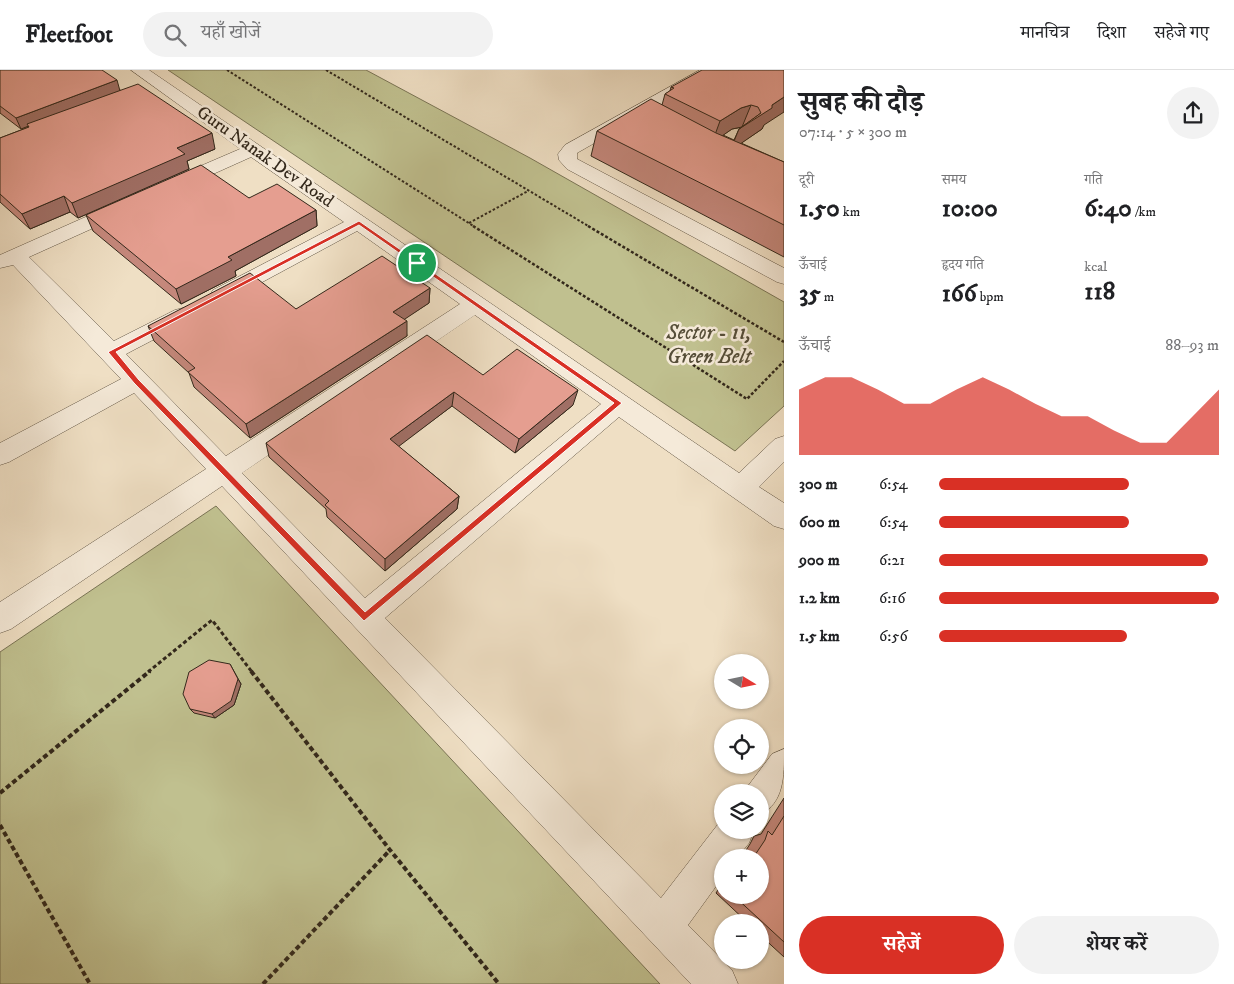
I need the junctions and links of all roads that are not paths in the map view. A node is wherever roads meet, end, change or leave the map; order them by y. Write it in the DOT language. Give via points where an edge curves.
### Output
graph roads {
  1 [pos="711,70"];
  2 [pos="147,81"];
  3 [pos="636,112"];
  4 [pos="653,121"];
  5 [pos="254,149"];
  6 [pos="156,193"];
  7 [pos="139,200"];
  8 [pos="359,222"];
  9 [pos="8,259"];
  10 [pos="784,277"];
  11 [pos="476,304"];
  12 [pos="112,352"];
  13 [pos="137,381"];
  14 [pos="619,403"];
  15 [pos="784,446"];
  16 [pos="0,455"];
  17 [pos="223,471"];
  18 [pos="741,488"];
  19 [pos="784,518"];
  20 [pos="364,617"];
  21 [pos="0,619"];
  22 [pos="784,766"];
  23 [pos="769,786"];
  24 [pos="729,839"];
  25 [pos="663,927"];
  26 [pos="718,984"];
  1 -- 3 [label="street"];
  2 -- 5 [label="street, Guru Nanak Dev Road"];
  3 -- 4 [label="street"];
  3 -- 10 [label="street" via="571,149 567,154 568,160"];
  5 -- 6 [label="street"];
  5 -- 8 [label="street, Guru Nanak Dev Road"];
  7 -- 9 [label="street"];
  8 -- 11 [label="street, Guru Nanak Dev Road"];
  8 -- 12 [label="street"];
  9 -- 12 [label="street"];
  11 -- 14 [label="street, Guru Nanak Dev Road"];
  11 -- 17 [label="street"];
  12 -- 13 [label="street"];
  13 -- 16 [label="street"];
  13 -- 17 [label="street"];
  14 -- 18 [label="street, Guru Nanak Dev Road"];
  14 -- 20 [label="street"];
  15 -- 18 [label="street"];
  17 -- 20 [label="street"];
  17 -- 21 [label="street"];
  18 -- 19 [label="street, Guru Nanak Dev Road"];
  20 -- 25 [label="street"];
  22 -- 23 [label="street"];
  24 -- 25 [label="street"];
  25 -- 26 [label="street"];
}
